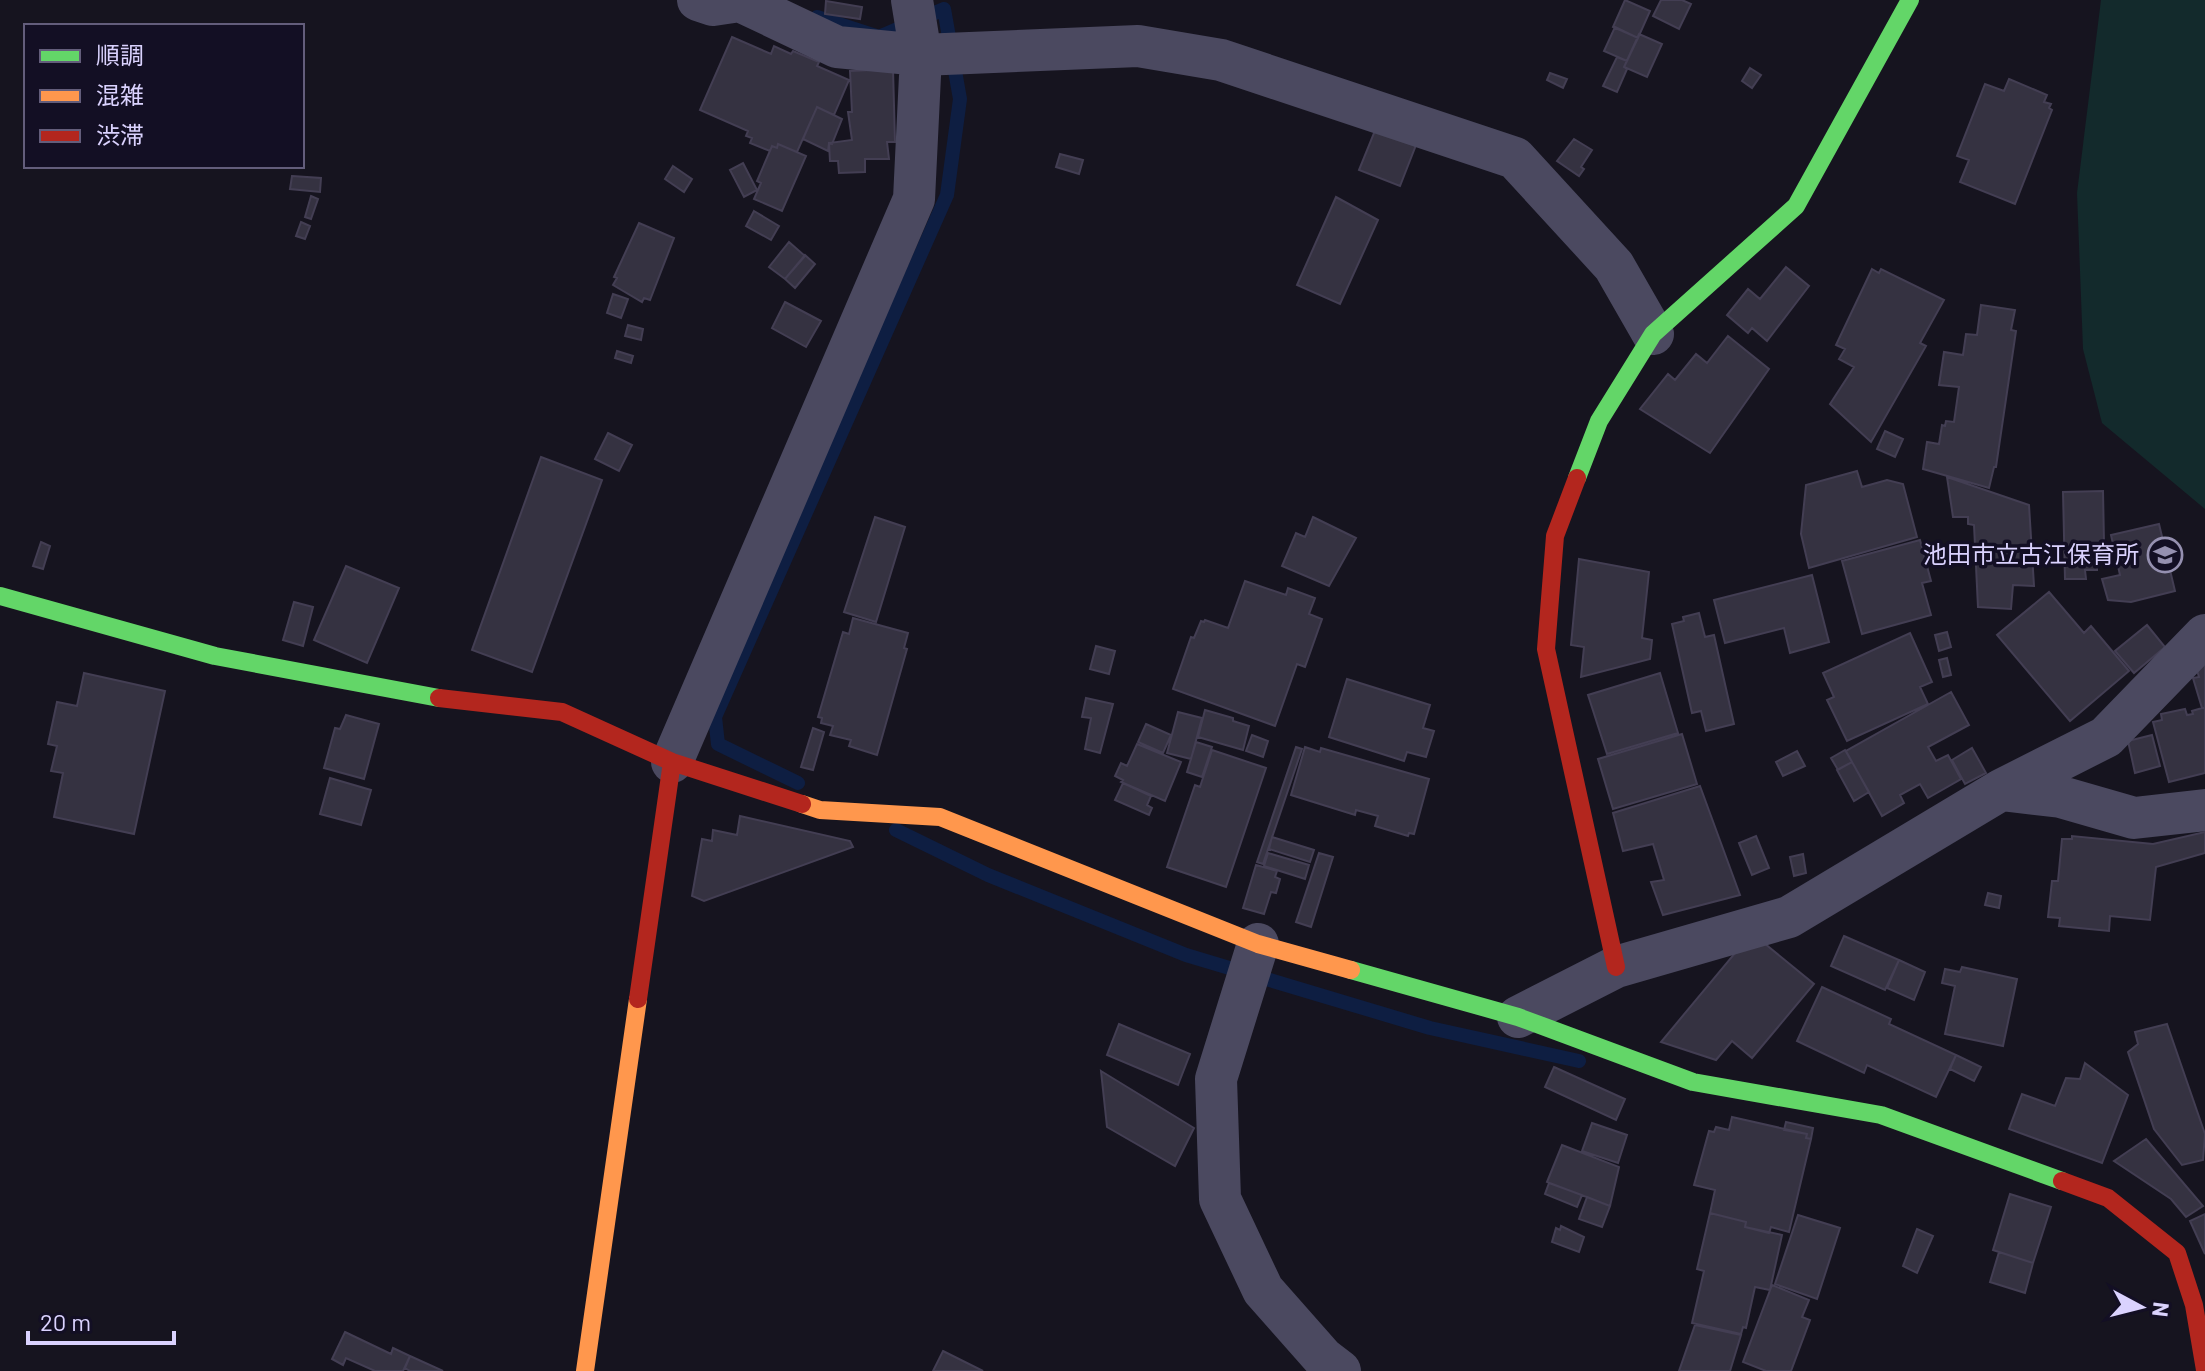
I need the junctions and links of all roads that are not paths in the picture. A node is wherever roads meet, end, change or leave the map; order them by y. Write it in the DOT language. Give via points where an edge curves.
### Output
graph roads {
  1 [pos="698,0"];
  2 [pos="912,0"];
  3 [pos="1910,0"];
  4 [pos="921,55"];
  5 [pos="1653,334"];
  6 [pos="0,596"];
  7 [pos="2205,635"];
  8 [pos="672,762"];
  9 [pos="2001,790"];
  10 [pos="2205,810"];
  11 [pos="1258,944"];
  12 [pos="1616,967"];
  13 [pos="1518,1017"];
  14 [pos="2205,1370"];
  15 [pos="585,1371"];
  16 [pos="1340,1371"];
  1 -- 4 [label="street" via="713,5 740,1 837,47"];
  2 -- 4 [label="street"];
  3 -- 5 [label="street" via="1796,206"];
  4 -- 5 [label="street" via="1138,46 1221,60 1515,158 1614,266"];
  4 -- 8 [label="street" via="914,199"];
  5 -- 12 [label="street" via="1599,421 1555,536 1546,649"];
  6 -- 8 [label="street" via="215,656 428,697 562,712"];
  7 -- 9 [label="street" via="2106,737"];
  8 -- 11 [label="street" via="820,810 940,817"];
  8 -- 15 [label="street"];
  9 -- 10 [label="street" via="2061,797 2134,818"];
  9 -- 12 [label="street" via="1789,917"];
  11 -- 13 [label="street"];
  11 -- 16 [label="street" via="1216,1079 1220,1199 1263,1290"];
  12 -- 13 [label="street"];
  13 -- 14 [label="street" via="1693,1082 1881,1115 2108,1198 2177,1253 2194,1305"];
}
